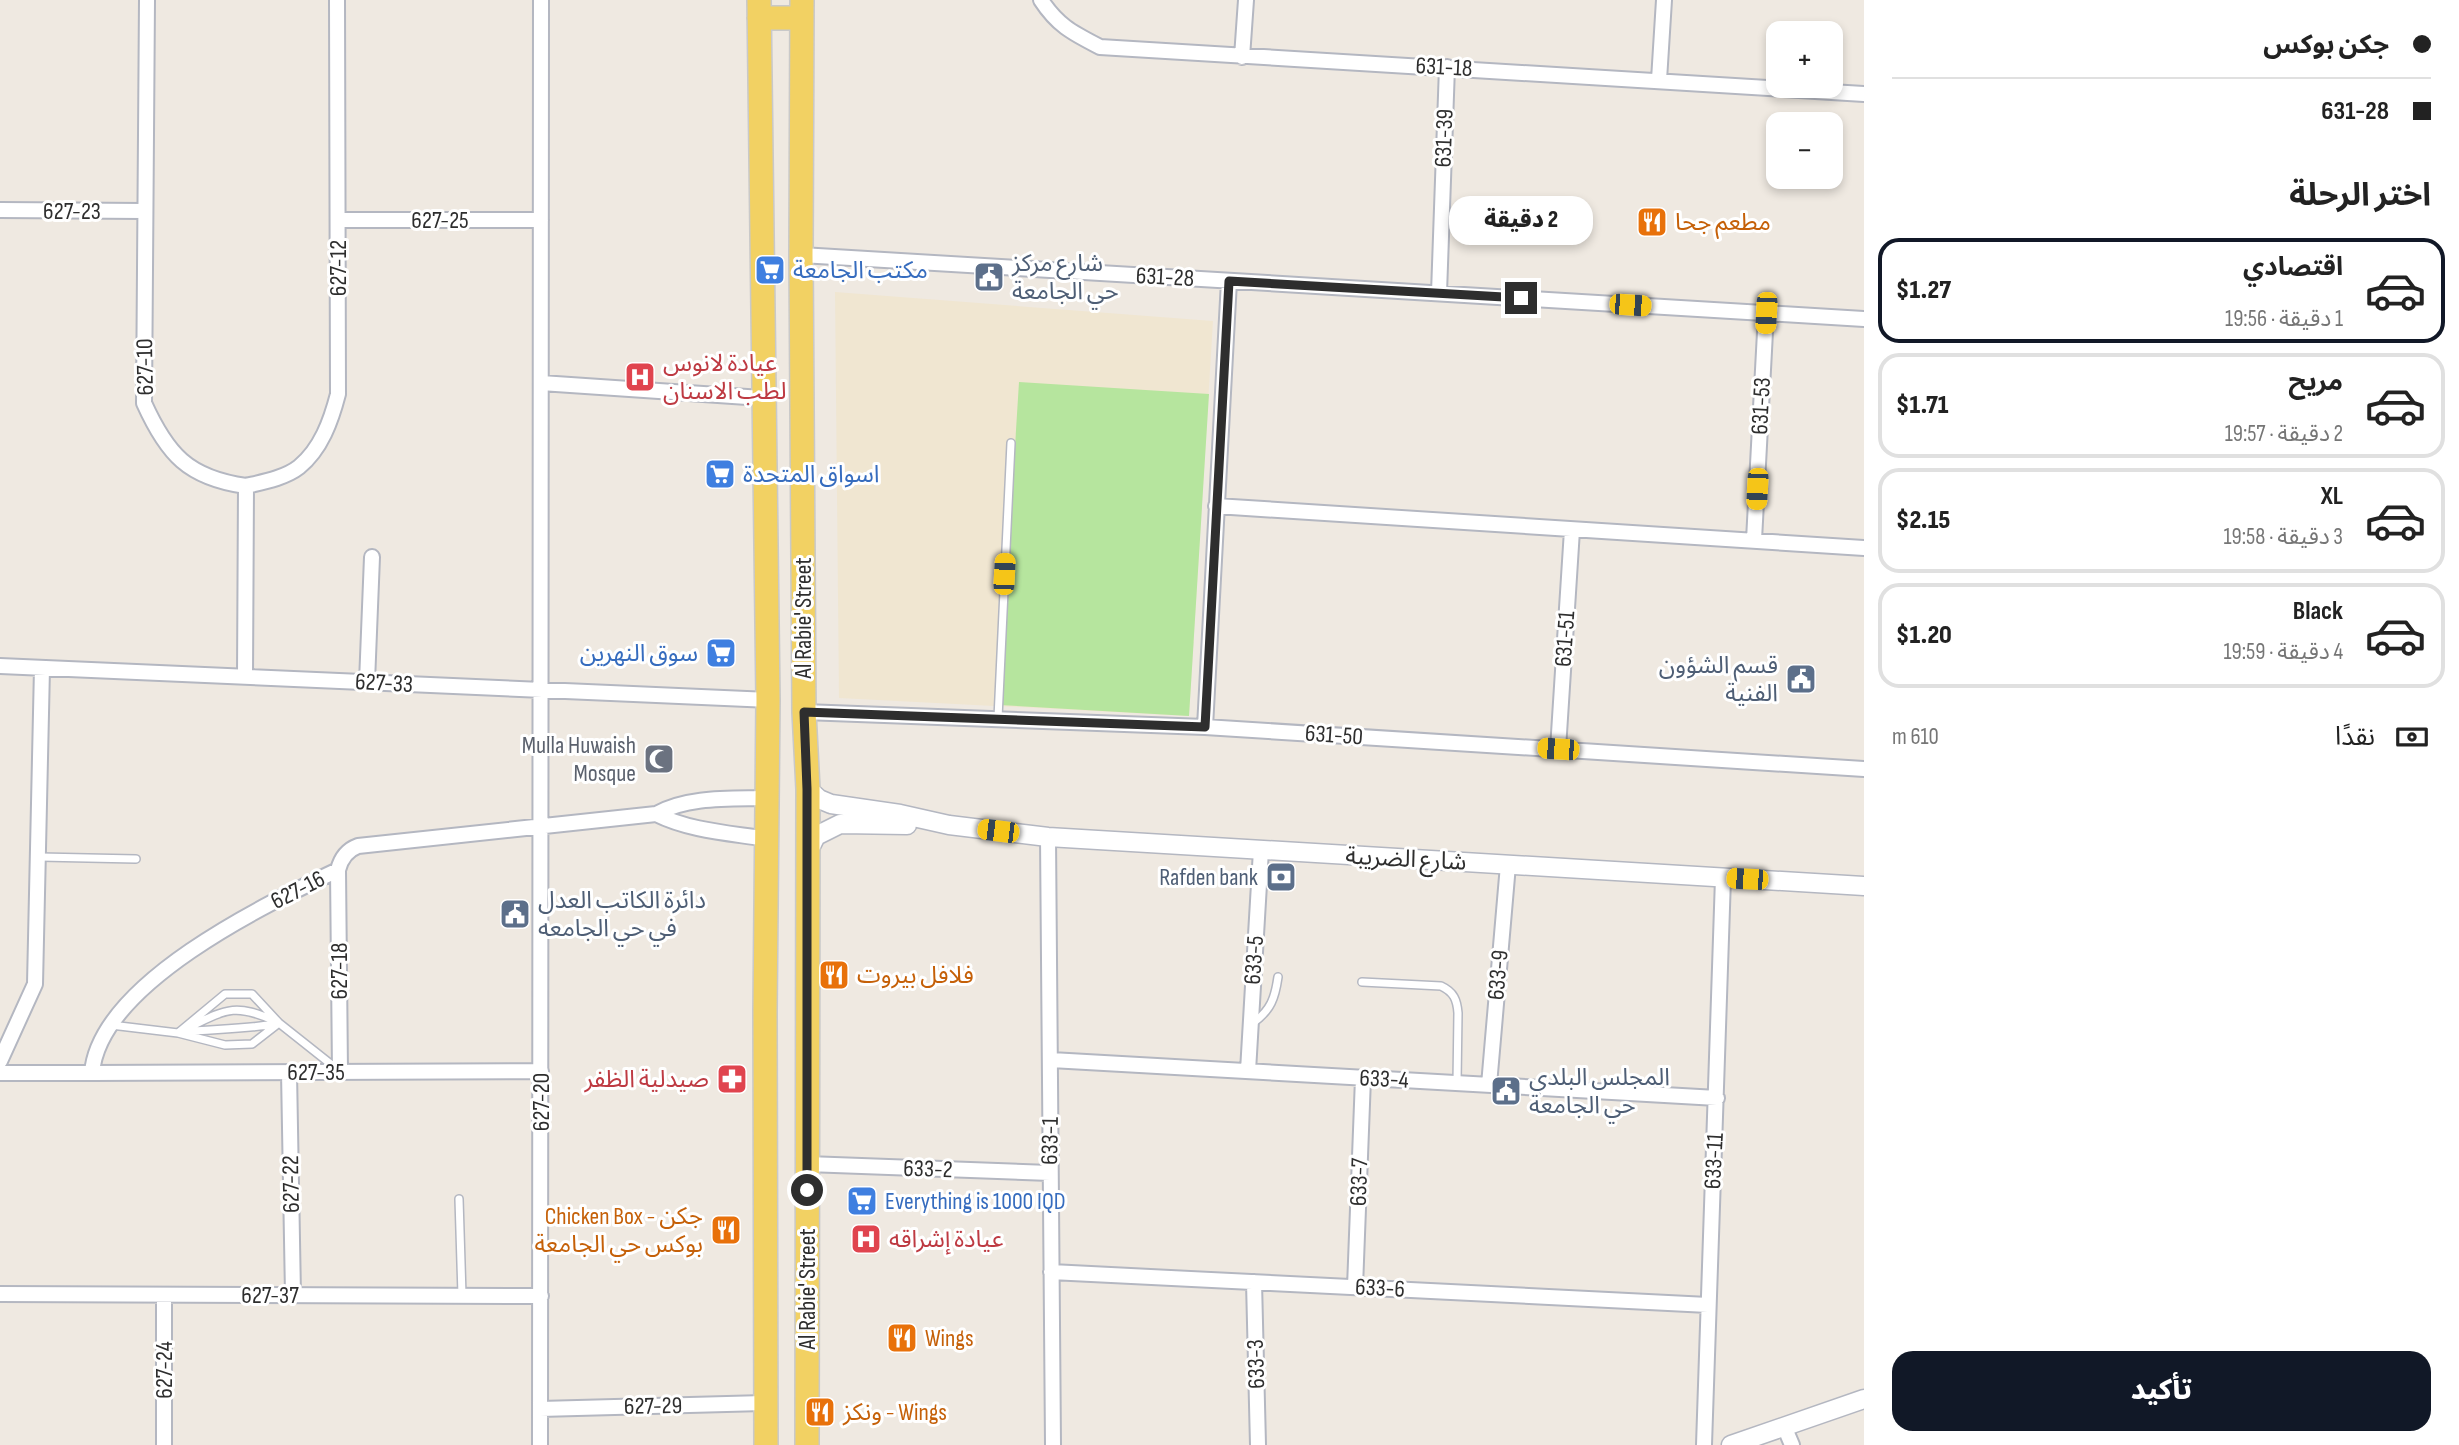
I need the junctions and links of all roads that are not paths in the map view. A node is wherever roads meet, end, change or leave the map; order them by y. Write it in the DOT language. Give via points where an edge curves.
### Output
graph roads {
  1 [pos="147,0"];
  2 [pos="337,0"];
  3 [pos="541,0"];
  4 [pos="1041,0"];
  5 [pos="1246,0"];
  6 [pos="1664,0"];
  7 [pos="759,9"];
  8 [pos="802,9"];
  9 [pos="1242,57"];
  10 [pos="1447,67"];
  11 [pos="1659,80"];
  12 [pos="1864,94"];
  13 [pos="0,210"];
  14 [pos="144,211"];
  15 [pos="338,220"];
  16 [pos="541,220"];
  17 [pos="801,255"];
  18 [pos="1229,281"];
  19 [pos="1439,293"];
  20 [pos="1766,313"];
  21 [pos="1864,320"];
  22 [pos="541,383"];
  23 [pos="762,398"];
  24 [pos="1011,443"];
  25 [pos="246,486"];
  26 [pos="1216,506"];
  27 [pos="1572,530"];
  28 [pos="1754,540"];
  29 [pos="1864,548"];
  30 [pos="372,557"];
  31 [pos="0,666"];
  32 [pos="42,668"];
  33 [pos="246,677"];
  34 [pos="367,682"];
  35 [pos="541,690"];
  36 [pos="768,700"];
  37 [pos="804,712"];
  38 [pos="998,718"];
  39 [pos="1205,727"];
  40 [pos="1558,749"];
  41 [pos="1864,769"];
  42 [pos="807,789"];
  43 [pos="766,798"];
  44 [pos="656,814"];
  45 [pos="949,825"];
  46 [pos="541,826"];
  47 [pos="1048,837"];
  48 [pos="767,839"];
  49 [pos="1261,850"];
  50 [pos="807,853"];
  51 [pos="40,858"];
  52 [pos="136,859"];
  53 [pos="1508,865"];
  54 [pos="338,870"];
  55 [pos="1723,878"];
  56 [pos="1864,886"];
  57 [pos="1278,977"];
  58 [pos="1362,982"];
  59 [pos="279,1023"];
  60 [pos="111,1025"];
  61 [pos="1249,1025"];
  62 [pos="178,1032"];
  63 [pos="1051,1060"];
  64 [pos="0,1061"];
  65 [pos="541,1071"];
  66 [pos="1248,1071"];
  67 [pos="289,1072"];
  68 [pos="340,1072"];
  69 [pos="0,1073"];
  70 [pos="92,1073"];
  71 [pos="1363,1078"];
  72 [pos="1457,1083"];
  73 [pos="1489,1085"];
  74 [pos="1717,1098"];
  75 [pos="807,1164"];
  76 [pos="1050,1173"];
  77 [pos="459,1199"];
  78 [pos="1051,1272"];
  79 [pos="1254,1282"];
  80 [pos="1355,1287"];
  81 [pos="0,1294"];
  82 [pos="164,1295"];
  83 [pos="293,1295"];
  84 [pos="462,1296"];
  85 [pos="541,1296"];
  86 [pos="1708,1305"];
  87 [pos="1864,1399"];
  88 [pos="766,1403"];
  89 [pos="540,1409"];
  90 [pos="1784,1426"];
  91 [pos="164,1445"];
  92 [pos="540,1445"];
  93 [pos="766,1445"];
  94 [pos="807,1445"];
  95 [pos="1054,1445"];
  96 [pos="1258,1445"];
  97 [pos="1704,1445"];
  98 [pos="1731,1445"];
  99 [pos="1792,1445"];
  1 -- 14 [label="street, 627-10"];
  2 -- 15 [label="street, 627-12"];
  3 -- 16 [label="street, 627-20"];
  4 -- 9 [label="street, 631-18" via="1070,32 1100,47"];
  5 -- 9 [label="street"];
  6 -- 11 [label="street"];
  7 -- 8 [label="main road"];
  7 -- 23 [label="main road, Al Rabie' Street"];
  8 -- 17 [label="main road, Al Rabie' Street"];
  9 -- 10 [label="street, 631-18"];
  10 -- 11 [label="street, 631-18"];
  10 -- 19 [label="street, 631-39"];
  11 -- 12 [label="street, 631-18"];
  13 -- 14 [label="street, 627-23"];
  14 -- 25 [label="street, 627-10" via="144,403 171,450 198,474"];
  15 -- 16 [label="street, 627-25"];
  15 -- 25 [label="street, 627-12" via="338,394 330,425 298,468"];
  16 -- 22 [label="street, 627-20"];
  17 -- 18 [label="street, 631-28"];
  17 -- 37 [label="main road, Al Rabie' Street"];
  18 -- 19 [label="street, 631-28"];
  18 -- 26 [label="street"];
  19 -- 20 [label="street, 631-28"];
  20 -- 21 [label="street, 631-28"];
  20 -- 28 [label="street, 631-53"];
  22 -- 23 [label="street"];
  22 -- 35 [label="street, 627-20"];
  23 -- 36 [label="main road, Al Rabie' Street"];
  24 -- 38 [label="lane"];
  25 -- 33 [label="street"];
  26 -- 27 [label="street"];
  26 -- 39 [label="street"];
  27 -- 28 [label="street"];
  27 -- 40 [label="street, 631-51"];
  28 -- 29 [label="street"];
  30 -- 34 [label="street"];
  31 -- 32 [label="street, 627-33"];
  32 -- 33 [label="street, 627-33"];
  32 -- 51 [label="street"];
  33 -- 34 [label="street, 627-33"];
  34 -- 35 [label="street, 627-33"];
  35 -- 36 [label="street, 627-33"];
  35 -- 46 [label="street, 627-20"];
  36 -- 43 [label="main road, Al Rabie' Street"];
  37 -- 38 [label="street, 631-50"];
  37 -- 42 [label="main road, Al Rabie' Street"];
  38 -- 39 [label="street, 631-50"];
  39 -- 40 [label="street, 631-50"];
  40 -- 41 [label="street, 631-50"];
  42 -- 45 [label="street, شارع الضريبة" via="831,804"];
  42 -- 50 [label="main road, Al Rabie' Street"];
  43 -- 44 [label="street, 627-16" via="685,804"];
  43 -- 48 [label="main road, Al Rabie' Street"];
  44 -- 46 [label="street, 627-16"];
  44 -- 48 [label="street, 627-16" via="673,823"];
  45 -- 47 [label="street, شارع الضريبة"];
  45 -- 50 [label="street, شارع الضريبة" via="840,824 816,836"];
  46 -- 54 [label="street, 627-16" via="358,846 342,858"];
  46 -- 65 [label="street, 627-20"];
  47 -- 49 [label="street, شارع الضريبة"];
  47 -- 63 [label="street, 633-1"];
  48 -- 88 [label="main road, Al Rabie' Street"];
  49 -- 53 [label="street, شارع الضريبة"];
  49 -- 61 [label="street, 633-5"];
  50 -- 75 [label="main road, Al Rabie' Street"];
  51 -- 52 [label="lane"];
  51 -- 64 [label="street" via="35,984"];
  53 -- 55 [label="street, شارع الضريبة"];
  53 -- 73 [label="street, 633-9"];
  54 -- 60 [label="street, 627-16" via="240,919 187,953 132,998"];
  54 -- 68 [label="street, 627-18"];
  55 -- 56 [label="street, شارع الضريبة"];
  55 -- 74 [label="street, 633-11"];
  57 -- 61 [label="lane" via="1275,1000"];
  58 -- 72 [label="lane" via="1450,990 1458,1013"];
  59 -- 62 [label="lane"];
  59 -- 62 [label="lane" via="252,1011 223,1010"];
  59 -- 62 [label="lane" via="252,1044 225,1045"];
  59 -- 62 [label="lane" via="252,994 225,994"];
  59 -- 68 [label="lane"];
  60 -- 62 [label="lane"];
  60 -- 70 [label="street, 627-16" via="98,1043"];
  61 -- 66 [label="street, 633-5"];
  63 -- 66 [label="street, 633-4"];
  63 -- 76 [label="street, 633-1"];
  65 -- 68 [label="street, 627-35"];
  65 -- 85 [label="street, 627-20"];
  66 -- 71 [label="street, 633-4"];
  67 -- 68 [label="street, 627-35"];
  67 -- 70 [label="street, 627-35"];
  67 -- 83 [label="street, 627-22"];
  69 -- 70 [label="street"];
  71 -- 72 [label="street, 633-4"];
  71 -- 80 [label="street, 633-7"];
  72 -- 73 [label="street, 633-4"];
  73 -- 74 [label="street, 633-4"];
  74 -- 86 [label="street, 633-11"];
  75 -- 76 [label="street, 633-2"];
  75 -- 94 [label="main road, Al Rabie' Street"];
  76 -- 78 [label="street, 633-1"];
  77 -- 84 [label="lane"];
  78 -- 79 [label="street, 633-6"];
  78 -- 95 [label="street, 633-1"];
  79 -- 80 [label="street, 633-6"];
  79 -- 96 [label="street, 633-3"];
  80 -- 86 [label="street, 633-6"];
  81 -- 82 [label="street, 627-37"];
  82 -- 83 [label="street, 627-37"];
  82 -- 91 [label="street, 627-24"];
  83 -- 84 [label="street, 627-37"];
  84 -- 85 [label="street, 627-37"];
  85 -- 89 [label="street, 627-20"];
  86 -- 97 [label="street, 633-11"];
  87 -- 90 [label="street"];
  88 -- 89 [label="street, 627-29"];
  88 -- 93 [label="main road, Al Rabie' Street"];
  89 -- 92 [label="street, 627-20"];
  90 -- 98 [label="street"];
  90 -- 99 [label="street"];
}
